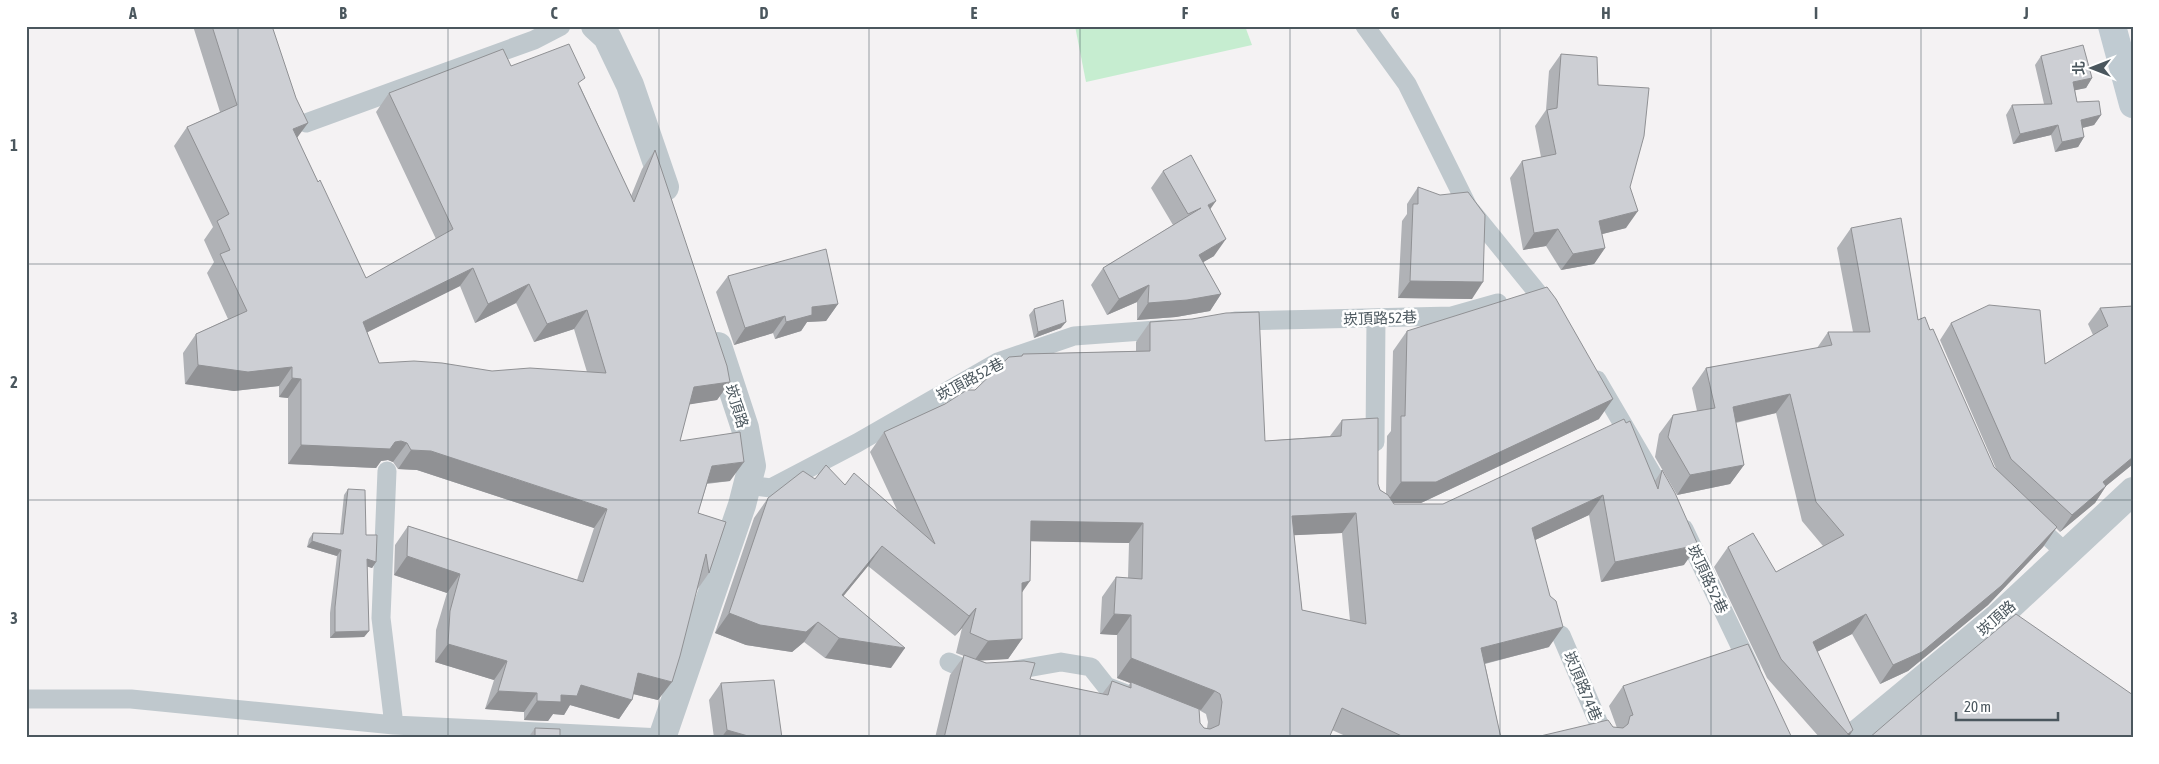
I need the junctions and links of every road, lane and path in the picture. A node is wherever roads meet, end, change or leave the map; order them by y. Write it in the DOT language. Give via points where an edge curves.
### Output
graph roads {
  1 [pos="560,26"];
  2 [pos="595,26"];
  3 [pos="1365,26"];
  4 [pos="2112,26"];
  5 [pos="2133,104"];
  6 [pos="306,123"];
  7 [pos="674,214"];
  8 [pos="1376,318"];
  9 [pos="1221,322"];
  10 [pos="711,326"];
  11 [pos="1186,327"];
  12 [pos="1588,364"];
  13 [pos="1621,421"];
  14 [pos="1603,429"];
  15 [pos="1375,465"];
  16 [pos="387,471"];
  17 [pos="747,485"];
  18 [pos="2133,490"];
  19 [pos="2018,508"];
  20 [pos="2066,553"];
  21 [pos="1561,635"];
  22 [pos="949,662"];
  23 [pos="1758,684"];
  24 [pos="26,699"];
  25 [pos="1152,704"];
  26 [pos="394,725"];
  27 [pos="662,738"];
  28 [pos="1605,738"];
  29 [pos="1852,738"];
  1 -- 6 [label="lane" via="534,40"];
  2 -- 7 [label="street" via="607,37 630,85"];
  3 -- 8 [label="lane, 崁頂路52巷" via="1407,84 1468,207 1542,298 1452,316"];
  4 -- 5 [label="street"];
  8 -- 9 [label="lane, 崁頂路52巷"];
  8 -- 15 [label="lane"];
  10 -- 17 [label="street, 崁頂路" via="744,428 752,466"];
  11 -- 17 [label="lane, 崁頂路52巷" via="1074,336 998,362 858,443 771,488"];
  12 -- 13 [label="lane, 崁頂路52巷"];
  13 -- 14 [label="lane"];
  13 -- 23 [label="lane, 崁頂路52巷" via="1686,533"];
  16 -- 26 [label="lane" via="381,618"];
  17 -- 27 [label="street, 崁頂路"];
  18 -- 20 [label="street, 崁頂路"];
  19 -- 20 [label="lane"];
  20 -- 29 [label="street, 崁頂路" via="2006,622"];
  21 -- 28 [label="lane, 崁頂路74巷"];
  22 -- 25 [label="lane" via="972,672 995,672 1061,662 1091,666 1106,686"];
  24 -- 26 [label="lane" via="131,699"];
  26 -- 27 [label="lane"];
}
